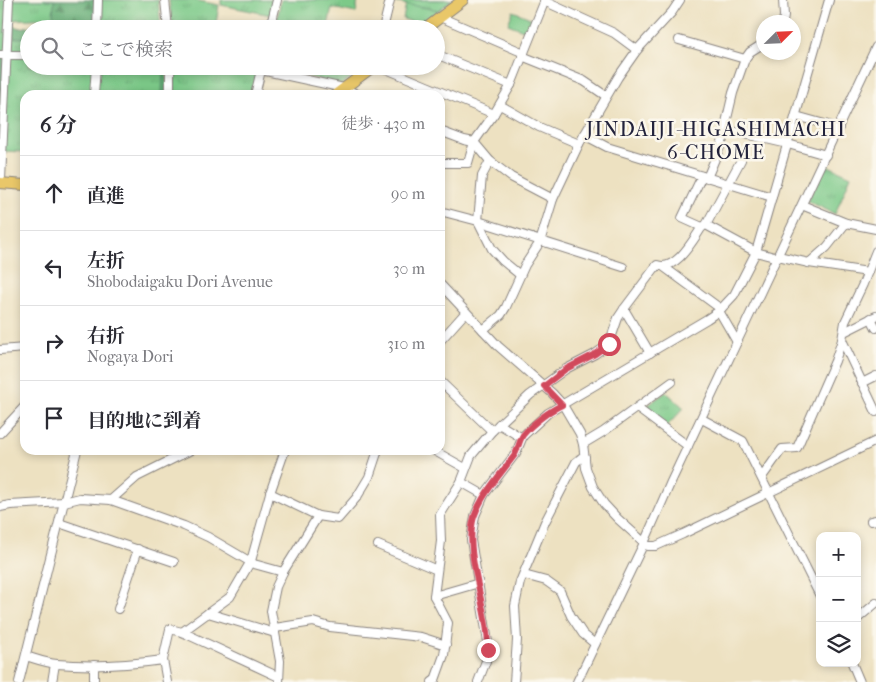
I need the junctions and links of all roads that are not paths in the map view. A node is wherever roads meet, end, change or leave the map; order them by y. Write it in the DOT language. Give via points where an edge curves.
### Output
graph roads {
  1 [pos="9,0"];
  2 [pos="98,0"];
  3 [pos="165,0"];
  4 [pos="277,0"];
  5 [pos="390,0"];
  6 [pos="463,0"];
  7 [pos="680,0"];
  8 [pos="784,0"];
  9 [pos="829,0"];
  10 [pos="544,1"];
  11 [pos="784,15"];
  12 [pos="440,18"];
  13 [pos="98,20"];
  14 [pos="167,20"];
  15 [pos="272,20"];
  16 [pos="385,20"];
  17 [pos="437,20"];
  18 [pos="444,20"];
  19 [pos="445,20"];
  20 [pos="679,40"];
  21 [pos="876,47"];
  22 [pos="756,48"];
  23 [pos="637,50"];
  24 [pos="3,55"];
  25 [pos="20,55"];
  26 [pos="523,55"];
  27 [pos="445,58"];
  28 [pos="745,59"];
  29 [pos="95,75"];
  30 [pos="170,75"];
  31 [pos="260,75"];
  32 [pos="291,75"];
  33 [pos="362,75"];
  34 [pos="401,75"];
  35 [pos="511,85"];
  36 [pos="344,88"];
  37 [pos="94,90"];
  38 [pos="170,90"];
  39 [pos="256,90"];
  40 [pos="341,90"];
  41 [pos="348,90"];
  42 [pos="436,90"];
  43 [pos="445,94"];
  44 [pos="606,96"];
  45 [pos="500,104"];
  46 [pos="494,114"];
  47 [pos="796,116"];
  48 [pos="839,128"];
  49 [pos="726,130"];
  50 [pos="445,132"];
  51 [pos="584,135"];
  52 [pos="474,142"];
  53 [pos="579,144"];
  54 [pos="788,144"];
  55 [pos="826,155"];
  56 [pos="741,160"];
  57 [pos="490,161"];
  58 [pos="445,163"];
  59 [pos="704,177"];
  60 [pos="1,181"];
  61 [pos="727,183"];
  62 [pos="20,184"];
  63 [pos="772,197"];
  64 [pos="553,199"];
  65 [pos="802,205"];
  66 [pos="445,212"];
  67 [pos="478,221"];
  68 [pos="846,223"];
  69 [pos="704,226"];
  70 [pos="876,229"];
  71 [pos="540,242"];
  72 [pos="876,251"];
  73 [pos="756,252"];
  74 [pos="778,257"];
  75 [pos="809,263"];
  76 [pos="664,267"];
  77 [pos="623,268"];
  78 [pos="868,272"];
  79 [pos="520,275"];
  80 [pos="445,289"];
  81 [pos="624,309"];
  82 [pos="720,310"];
  83 [pos="466,312"];
  84 [pos="874,317"];
  85 [pos="876,328"];
  86 [pos="483,330"];
  87 [pos="445,335"];
  88 [pos="843,336"];
  89 [pos="738,342"];
  90 [pos="20,348"];
  91 [pos="0,350"];
  92 [pos="650,353"];
  93 [pos="876,376"];
  94 [pos="672,382"];
  95 [pos="862,383"];
  96 [pos="445,386"];
  97 [pos="544,386"];
  98 [pos="562,405"];
  99 [pos="637,408"];
  100 [pos="20,411"];
  101 [pos="876,412"];
  102 [pos="702,419"];
  103 [pos="499,424"];
  104 [pos="492,431"];
  105 [pos="0,433"];
  106 [pos="522,438"];
  107 [pos="876,441"];
  108 [pos="583,444"];
  109 [pos="688,446"];
  110 [pos="76,455"];
  111 [pos="181,455"];
  112 [pos="283,455"];
  113 [pos="376,455"];
  114 [pos="442,455"];
  115 [pos="583,457"];
  116 [pos="465,468"];
  117 [pos="762,477"];
  118 [pos="461,482"];
  119 [pos="270,493"];
  120 [pos="769,493"];
  121 [pos="484,496"];
  122 [pos="110,500"];
  123 [pos="64,502"];
  124 [pos="0,507"];
  125 [pos="318,516"];
  126 [pos="59,523"];
  127 [pos="644,543"];
  128 [pos="378,546"];
  129 [pos="138,549"];
  130 [pos="251,561"];
  131 [pos="174,562"];
  132 [pos="437,570"];
  133 [pos="283,572"];
  134 [pos="524,574"];
  135 [pos="478,583"];
  136 [pos="816,588"];
  137 [pos="434,596"];
  138 [pos="876,603"];
  139 [pos="118,609"];
  140 [pos="208,613"];
  141 [pos="861,616"];
  142 [pos="275,631"];
  143 [pos="182,632"];
  144 [pos="595,644"];
  145 [pos="446,645"];
  146 [pos="26,656"];
  147 [pos="163,660"];
  148 [pos="55,664"];
  149 [pos="94,665"];
  150 [pos="854,667"];
  151 [pos="279,680"];
  152 [pos="19,682"];
  153 [pos="52,682"];
  154 [pos="94,682"];
  155 [pos="167,682"];
  156 [pos="432,682"];
  157 [pos="478,682"];
  158 [pos="514,682"];
  159 [pos="577,682"];
  160 [pos="860,682"];
  1 -- 24 [label="street"];
  2 -- 13 [label="street"];
  3 -- 14 [label="street"];
  4 -- 15 [label="street"];
  5 -- 16 [label="street"];
  6 -- 12 [label="main road"];
  7 -- 23 [label="street"];
  8 -- 11 [label="street"];
  9 -- 47 [label="street"];
  10 -- 23 [label="street" via="614,33"];
  10 -- 26 [label="street"];
  12 -- 17 [label="main road"];
  12 -- 18 [label="street"];
  19 -- 26 [label="street"];
  20 -- 28 [label="street"];
  21 -- 48 [label="street"];
  22 -- 28 [label="street"];
  23 -- 44 [label="street"];
  24 -- 25 [label="street"];
  24 -- 60 [label="street"];
  26 -- 35 [label="street"];
  26 -- 44 [label="street" via="584,82"];
  27 -- 35 [label="street"];
  28 -- 49 [label="street" via="733,93"];
  29 -- 37 [label="street"];
  30 -- 38 [label="street"];
  31 -- 39 [label="street"];
  32 -- 36 [label="street"];
  33 -- 36 [label="main road"];
  34 -- 42 [label="street"];
  35 -- 45 [label="street"];
  36 -- 40 [label="main road"];
  36 -- 41 [label="street"];
  43 -- 46 [label="street"];
  44 -- 51 [label="street"];
  45 -- 46 [label="street"];
  45 -- 53 [label="street" via="539,127"];
  46 -- 52 [label="street"];
  47 -- 48 [label="street"];
  47 -- 54 [label="street"];
  48 -- 55 [label="street"];
  49 -- 54 [label="street"];
  49 -- 59 [label="street"];
  50 -- 52 [label="street"];
  51 -- 53 [label="street"];
  51 -- 59 [label="street" via="607,147"];
  52 -- 57 [label="street"];
  52 -- 58 [label="street" via="468,163"];
  53 -- 64 [label="street"];
  54 -- 55 [label="street"];
  54 -- 63 [label="street"];
  55 -- 65 [label="street"];
  56 -- 61 [label="street"];
  57 -- 64 [label="street" via="511,177"];
  57 -- 67 [label="street" via="482,176"];
  59 -- 61 [label="street"];
  59 -- 69 [label="street" via="682,218"];
  60 -- 62 [label="main road"];
  61 -- 63 [label="street"];
  61 -- 69 [label="street"];
  63 -- 73 [label="street"];
  64 -- 71 [label="street"];
  65 -- 68 [label="street"];
  65 -- 74 [label="street"];
  66 -- 67 [label="street"];
  67 -- 71 [label="street"];
  67 -- 79 [label="street" via="498,256"];
  68 -- 70 [label="street"];
  68 -- 75 [label="street"];
  69 -- 73 [label="street"];
  69 -- 76 [label="street" via="684,253"];
  71 -- 77 [label="street"];
  71 -- 79 [label="street"];
  72 -- 78 [label="street"];
  73 -- 74 [label="street"];
  73 -- 82 [label="street" via="738,288"];
  74 -- 75 [label="street"];
  74 -- 89 [label="street"];
  75 -- 78 [label="street"];
  76 -- 81 [label="street" via="657,265"];
  76 -- 82 [label="street"];
  78 -- 88 [label="street" via="845,322"];
  79 -- 86 [label="street" via="501,315"];
  80 -- 83 [label="street"];
  81 -- 92 [label="street"];
  81 -- 97 [label="street" via="609,344"];
  82 -- 89 [label="street"];
  82 -- 92 [label="street"];
  83 -- 86 [label="street"];
  83 -- 87 [label="street"];
  84 -- 85 [label="street"];
  84 -- 88 [label="street"];
  86 -- 97 [label="street"];
  88 -- 95 [label="street"];
  88 -- 117 [label="street" via="797,448 782,449"];
  89 -- 102 [label="street"];
  90 -- 91 [label="street"];
  92 -- 98 [label="street"];
  93 -- 95 [label="street"];
  94 -- 99 [label="street"];
  95 -- 101 [label="street"];
  96 -- 104 [label="street"];
  97 -- 98 [label="street"];
  97 -- 103 [label="street"];
  98 -- 106 [label="street" via="548,413"];
  98 -- 108 [label="street"];
  99 -- 108 [label="street"];
  99 -- 109 [label="street"];
  100 -- 105 [label="street"];
  102 -- 109 [label="street"];
  102 -- 117 [label="street" via="744,441"];
  103 -- 104 [label="street"];
  103 -- 106 [label="street"];
  104 -- 116 [label="street" via="470,456"];
  106 -- 121 [label="street" via="516,453"];
  107 -- 120 [label="street"];
  108 -- 115 [label="street"];
  109 -- 127 [label="street"];
  110 -- 123 [label="street"];
  111 -- 122 [label="street" via="137,478"];
  112 -- 119 [label="street"];
  113 -- 125 [label="street" via="369,477 338,519"];
  114 -- 116 [label="street"];
  115 -- 127 [label="street" via="589,477 604,504"];
  115 -- 134 [label="street" via="576,462 545,522"];
  116 -- 118 [label="street"];
  117 -- 120 [label="street"];
  118 -- 121 [label="street"];
  118 -- 132 [label="street" via="440,515"];
  119 -- 125 [label="street"];
  119 -- 130 [label="street"];
  120 -- 127 [label="street" via="656,546"];
  120 -- 136 [label="street"];
  121 -- 135 [label="street" via="472,528"];
  122 -- 123 [label="street" via="80,498"];
  122 -- 130 [label="street" via="191,529"];
  123 -- 124 [label="street"];
  123 -- 126 [label="street"];
  125 -- 133 [label="street"];
  126 -- 129 [label="street"];
  126 -- 146 [label="street"];
  127 -- 144 [label="street"];
  128 -- 132 [label="street"];
  129 -- 131 [label="street"];
  129 -- 139 [label="street"];
  130 -- 133 [label="street"];
  130 -- 140 [label="street" via="230,597"];
  132 -- 137 [label="street"];
  133 -- 142 [label="street" via="276,587 272,611"];
  134 -- 144 [label="street" via="546,581 560,591 570,616"];
  134 -- 158 [label="street" via="515,606 518,640"];
  135 -- 137 [label="street"];
  135 -- 157 [label="street" via="488,642 486,661"];
  137 -- 145 [label="street" via="448,623"];
  138 -- 141 [label="street"];
  140 -- 142 [label="street"];
  140 -- 143 [label="street"];
  142 -- 145 [label="street" via="313,622 330,627 421,637"];
  142 -- 151 [label="street" via="280,661"];
  143 -- 147 [label="street" via="170,629"];
  143 -- 151 [label="street"];
  144 -- 159 [label="street"];
  145 -- 156 [label="street" via="442,663"];
  146 -- 148 [label="street"];
  146 -- 152 [label="street"];
  147 -- 149 [label="street"];
  147 -- 155 [label="street"];
  148 -- 149 [label="street"];
  148 -- 153 [label="street"];
  149 -- 154 [label="street"];
  150 -- 160 [label="street"];
}
